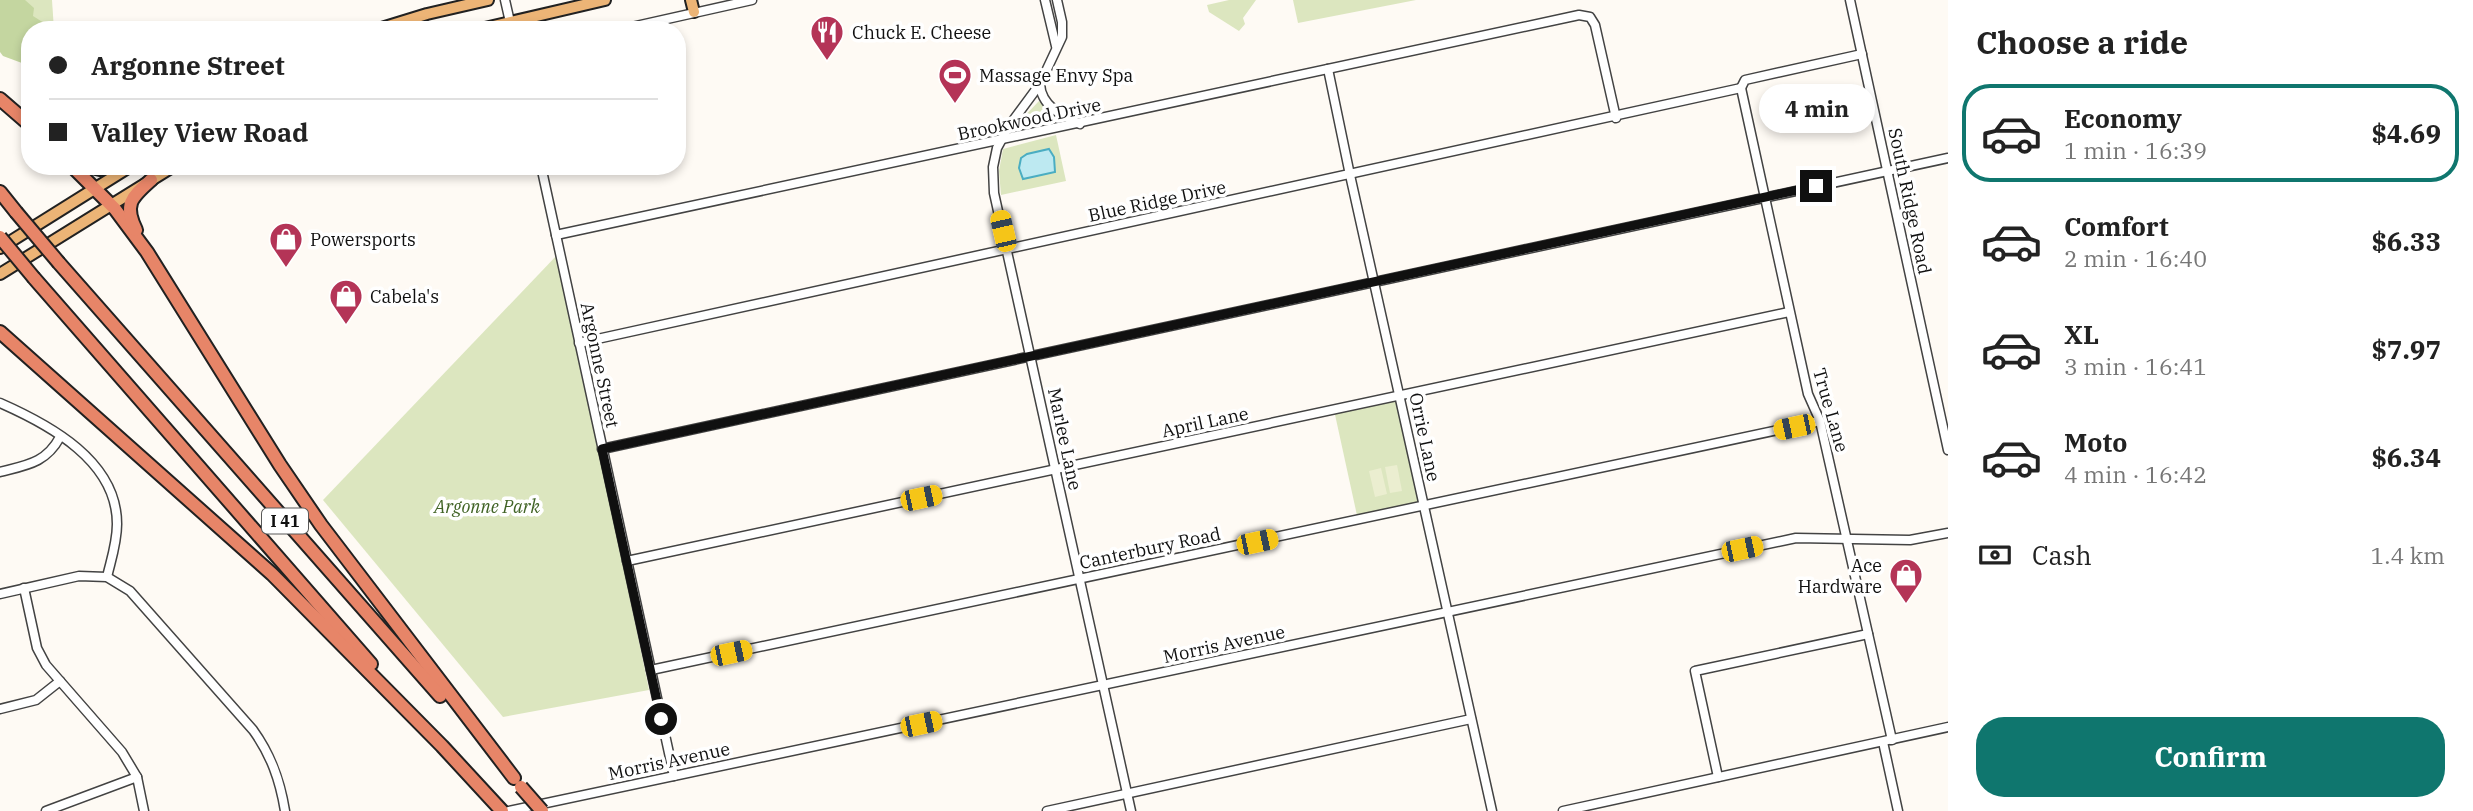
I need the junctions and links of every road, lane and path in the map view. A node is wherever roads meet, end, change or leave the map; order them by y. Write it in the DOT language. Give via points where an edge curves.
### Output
graph roads {
  1 [pos="488,0"];
  2 [pos="505,0"];
  3 [pos="605,0"];
  4 [pos="691,0"];
  5 [pos="752,0"];
  6 [pos="1045,0"];
  7 [pos="1057,0"];
  8 [pos="1850,0"];
  9 [pos="694,12"];
  10 [pos="404,21"];
  11 [pos="510,21"];
  12 [pos="532,21"];
  13 [pos="656,21"];
  14 [pos="1056,46"];
  15 [pos="1862,54"];
  16 [pos="1328,69"];
  17 [pos="1040,84"];
  18 [pos="1741,88"];
  19 [pos="0,99"];
  20 [pos="21,117"];
  21 [pos="1616,118"];
  22 [pos="1080,124"];
  23 [pos="1001,140"];
  24 [pos="1948,158"];
  25 [pos="1887,171"];
  26 [pos="81,175"];
  27 [pos="117,175"];
  28 [pos="159,175"];
  29 [pos="543,175"];
  30 [pos="1350,175"];
  31 [pos="151,180"];
  32 [pos="95,189"];
  33 [pos="0,192"];
  34 [pos="1764,197"];
  35 [pos="110,205"];
  36 [pos="555,235"];
  37 [pos="0,237"];
  38 [pos="0,248"];
  39 [pos="1007,250"];
  40 [pos="147,252"];
  41 [pos="0,274"];
  42 [pos="1375,281"];
  43 [pos="1789,312"];
  44 [pos="0,332"];
  45 [pos="579,343"];
  46 [pos="1030,356"];
  47 [pos="1400,396"];
  48 [pos="0,403"];
  49 [pos="1820,421"];
  50 [pos="60,437"];
  51 [pos="602,449"];
  52 [pos="1948,450"];
  53 [pos="1055,470"];
  54 [pos="0,472"];
  55 [pos="1424,506"];
  56 [pos="1948,533"];
  57 [pos="1847,538"];
  58 [pos="627,561"];
  59 [pos="107,577"];
  60 [pos="1079,580"];
  61 [pos="23,588"];
  62 [pos="0,594"];
  63 [pos="1447,612"];
  64 [pos="1868,634"];
  65 [pos="651,670"];
  66 [pos="60,681"];
  67 [pos="1103,685"];
  68 [pos="0,709"];
  69 [pos="1471,719"];
  70 [pos="1948,727"];
  71 [pos="1887,741"];
  72 [pos="442,746"];
  73 [pos="674,776"];
  74 [pos="1718,777"];
  75 [pos="136,778"];
  76 [pos="517,783"];
  77 [pos="1127,794"];
  78 [pos="47,811"];
  79 [pos="144,811"];
  80 [pos="285,811"];
  81 [pos="502,811"];
  82 [pos="509,811"];
  83 [pos="542,811"];
  84 [pos="1047,811"];
  85 [pos="1131,811"];
  86 [pos="1492,811"];
  87 [pos="1563,811"];
  88 [pos="1898,811"];
  1 -- 10 [label="main road"];
  2 -- 11 [label="street"];
  3 -- 12 [label="main road"];
  4 -- 9 [label="main road"];
  5 -- 9 [label="street"];
  6 -- 14 [label="street"];
  7 -- 14 [label="street, Marlee Lane" via="1063,29"];
  8 -- 15 [label="street, South Ridge Road"];
  9 -- 13 [label="street"];
  14 -- 17 [label="street, Marlee Lane"];
  15 -- 18 [label="street, Blue Ridge Drive" via="1745,80"];
  15 -- 25 [label="street, South Ridge Road"];
  16 -- 21 [label="street, Brookwood Drive" via="1574,16 1590,17 1597,30"];
  16 -- 22 [label="street, Brookwood Drive"];
  16 -- 30 [label="street, Orrie Lane"];
  17 -- 22 [label="street" via="1048,104"];
  17 -- 23 [label="street, Marlee Lane"];
  18 -- 21 [label="street, Blue Ridge Drive"];
  18 -- 34 [label="street, True Lane"];
  19 -- 20 [label="highway"];
  21 -- 30 [label="street, Blue Ridge Drive"];
  22 -- 23 [label="street, Brookwood Drive"];
  23 -- 36 [label="street, Brookwood Drive"];
  23 -- 39 [label="street, Marlee Lane" via="993,167 994,193"];
  24 -- 25 [label="street"];
  25 -- 34 [label="street"];
  25 -- 52 [label="street, South Ridge Road"];
  26 -- 32 [label="highway"];
  27 -- 32 [label="main road"];
  28 -- 31 [label="main road"];
  29 -- 36 [label="street, Argonne Street"];
  30 -- 39 [label="street, Blue Ridge Drive"];
  30 -- 42 [label="street, Orrie Lane"];
  31 -- 35 [label="main road"];
  31 -- 40 [label="highway" via="129,209"];
  32 -- 35 [label="highway"];
  32 -- 38 [label="main road"];
  33 -- 76 [label="highway, I 41, bridge"];
  34 -- 42 [label="street"];
  34 -- 43 [label="street, True Lane"];
  35 -- 40 [label="highway"];
  35 -- 41 [label="main road"];
  36 -- 45 [label="street, Argonne Street"];
  37 -- 72 [label="highway, I 41, bridge"];
  39 -- 45 [label="street, Blue Ridge Drive"];
  39 -- 46 [label="street, Marlee Lane"];
  40 -- 76 [label="highway" via="321,525"];
  42 -- 46 [label="street"];
  42 -- 47 [label="street, Orrie Lane"];
  43 -- 47 [label="street, April Lane"];
  43 -- 49 [label="street, True Lane" via="1808,394"];
  44 -- 72 [label="highway" via="258,561"];
  45 -- 51 [label="street, Argonne Street"];
  46 -- 51 [label="street"];
  46 -- 53 [label="street, Marlee Lane"];
  47 -- 53 [label="street, April Lane"];
  47 -- 55 [label="street, Orrie Lane"];
  48 -- 50 [label="street"];
  49 -- 55 [label="street, Canterbury Road"];
  49 -- 57 [label="street, True Lane"];
  50 -- 54 [label="street" via="52,451 30,465"];
  50 -- 59 [label="street" via="100,472 111,495 117,523"];
  51 -- 58 [label="street, Argonne Street"];
  53 -- 58 [label="street, April Lane"];
  53 -- 60 [label="street, Marlee Lane"];
  55 -- 60 [label="street, Canterbury Road"];
  55 -- 63 [label="street, Orrie Lane"];
  56 -- 57 [label="street, Morris Avenue" via="1910,540"];
  57 -- 63 [label="street, Morris Avenue" via="1796,538"];
  57 -- 64 [label="street, True Lane"];
  58 -- 65 [label="street, Argonne Street"];
  59 -- 61 [label="street" via="79,576"];
  59 -- 80 [label="street" via="130,591 253,730 277,773"];
  60 -- 65 [label="street, Canterbury Road"];
  60 -- 67 [label="street, Marlee Lane"];
  61 -- 62 [label="street"];
  61 -- 66 [label="street" via="37,648"];
  63 -- 67 [label="street, Morris Avenue"];
  63 -- 69 [label="street, Orrie Lane"];
  64 -- 71 [label="street, True Lane"];
  64 -- 74 [label="street" via="1695,671"];
  65 -- 73 [label="street, Argonne Street"];
  66 -- 68 [label="street" via="36,700"];
  66 -- 75 [label="street" via="122,752"];
  67 -- 73 [label="street, Morris Avenue"];
  67 -- 77 [label="street, Marlee Lane"];
  69 -- 77 [label="street"];
  69 -- 86 [label="street, Orrie Lane"];
  70 -- 71 [label="street"];
  71 -- 74 [label="street"];
  71 -- 88 [label="street, True Lane"];
  72 -- 81 [label="highway, I 41"];
  73 -- 82 [label="street, Morris Avenue"];
  74 -- 87 [label="street"];
  75 -- 78 [label="street"];
  75 -- 79 [label="street"];
  76 -- 83 [label="highway, I 41, bridge"];
  77 -- 84 [label="street"];
  77 -- 85 [label="street, Marlee Lane"];
}
